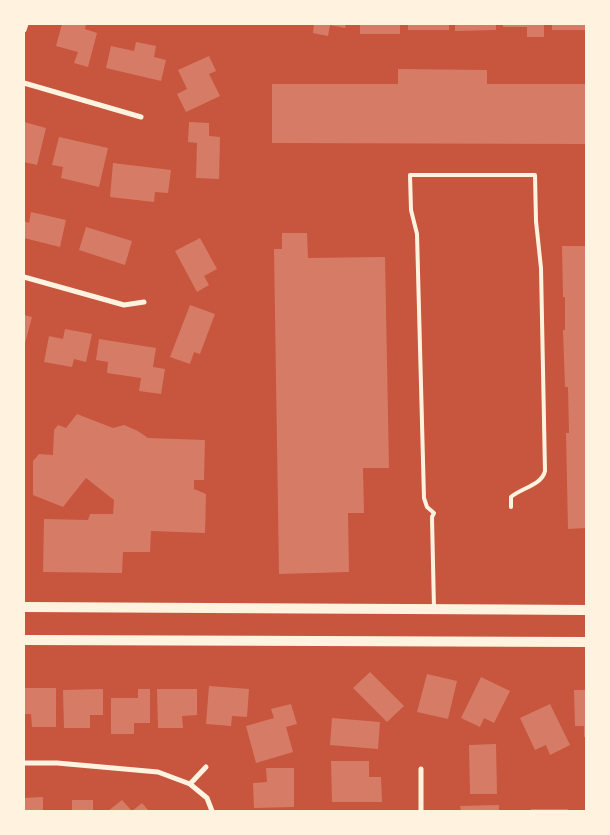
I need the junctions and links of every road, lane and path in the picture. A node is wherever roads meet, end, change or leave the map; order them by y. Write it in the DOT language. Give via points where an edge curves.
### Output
graph roads {
  1 [pos="26,24"];
  2 [pos="24,30"];
  3 [pos="24,83"];
  4 [pos="141,117"];
  5 [pos="24,277"];
  6 [pos="144,302"];
  7 [pos="511,507"];
  8 [pos="24,606"];
  9 [pos="434,609"];
  10 [pos="586,610"];
  11 [pos="24,640"];
  12 [pos="586,642"];
  13 [pos="24,763"];
  14 [pos="206,767"];
  15 [pos="421,769"];
  16 [pos="190,784"];
  17 [pos="212,811"];
  18 [pos="421,811"];
  1 -- 2 [label="street"];
  3 -- 4 [label="street"];
  5 -- 6 [label="street" via="124,305"];
  7 -- 9 [label="lane" via="513,494 539,480 545,471 541,268 535,175 410,175 411,210 416,234 424,498 434,513"];
  8 -- 9 [label="main road"];
  9 -- 10 [label="main road"];
  11 -- 12 [label="main road"];
  13 -- 16 [label="street" via="158,772"];
  14 -- 16 [label="street"];
  15 -- 18 [label="street"];
  16 -- 17 [label="street" via="207,798"];
}
